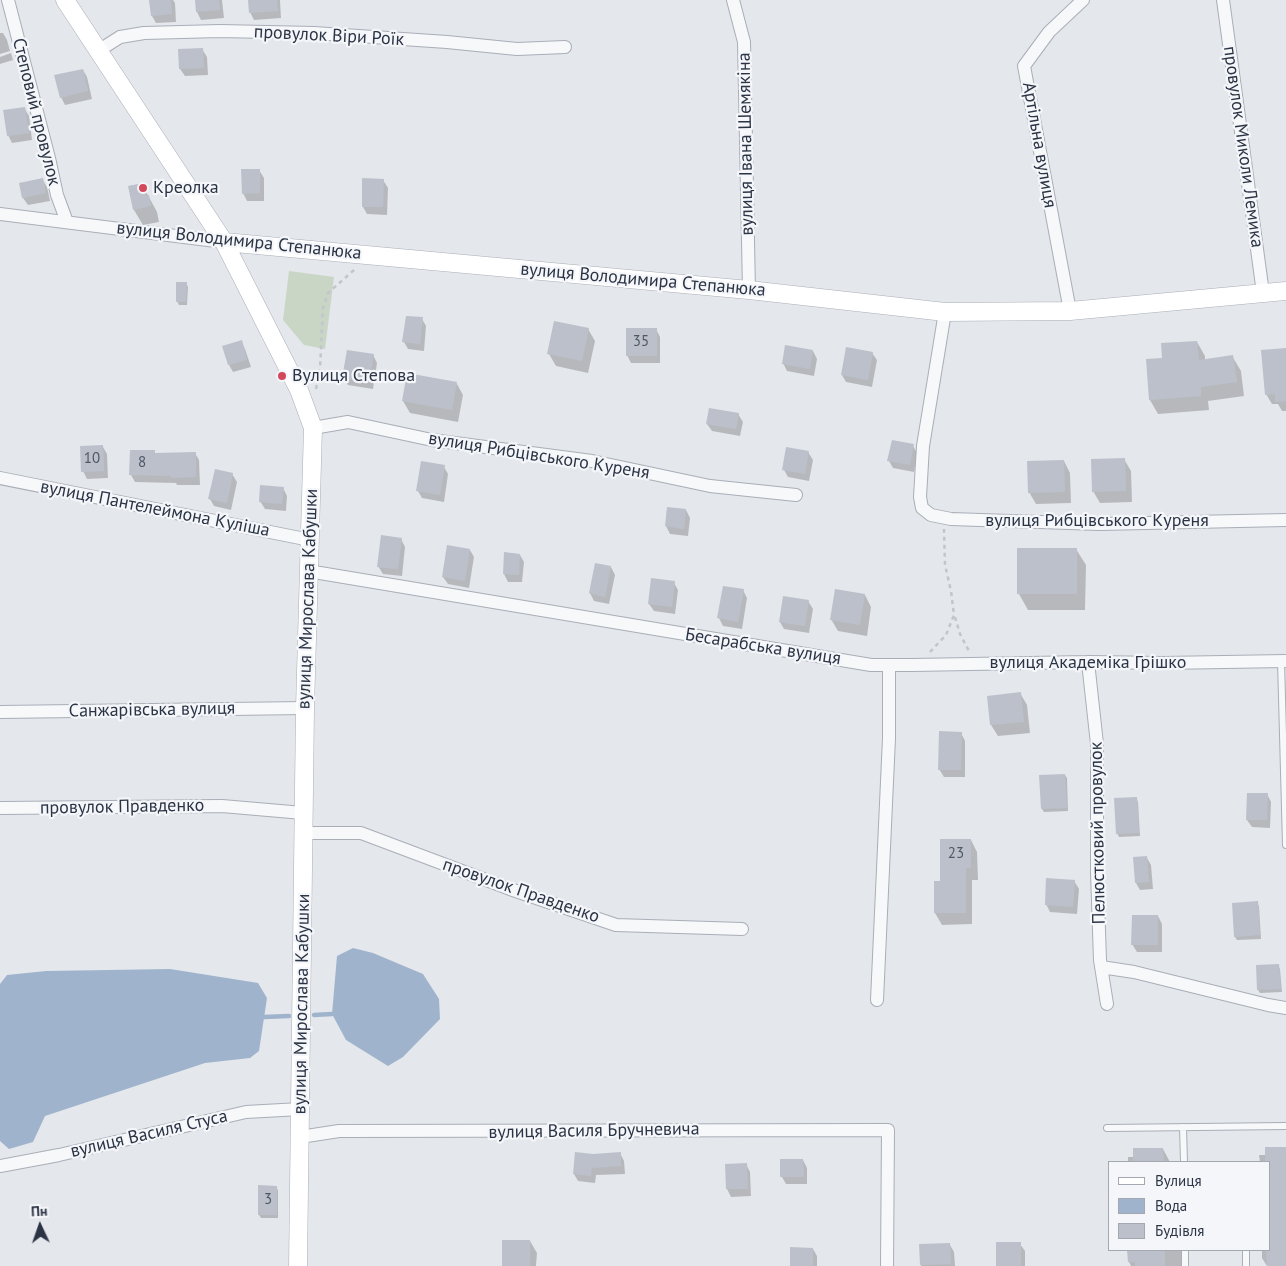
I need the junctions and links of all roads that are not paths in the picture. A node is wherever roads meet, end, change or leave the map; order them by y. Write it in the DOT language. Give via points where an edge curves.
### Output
graph roads {
  1 [pos="8,0"];
  2 [pos="65,0"];
  3 [pos="734,0"];
  4 [pos="1083,0"];
  5 [pos="1223,0"];
  6 [pos="565,47"];
  7 [pos="98,51"];
  8 [pos="0,214"];
  9 [pos="67,222"];
  10 [pos="224,242"];
  11 [pos="748,290"];
  12 [pos="1286,291"];
  13 [pos="1263,293"];
  14 [pos="1070,311"];
  15 [pos="945,312"];
  16 [pos="313,428"];
  17 [pos="0,478"];
  18 [pos="796,495"];
  19 [pos="1286,520"];
  20 [pos="310,540"];
  21 [pos="308,571"];
  22 [pos="1283,661"];
  23 [pos="1088,662"];
  24 [pos="889,666"];
  25 [pos="305,708"];
  26 [pos="0,712"];
  27 [pos="0,808"];
  28 [pos="303,813"];
  29 [pos="304,833"];
  30 [pos="1286,845"];
  31 [pos="742,929"];
  32 [pos="1102,968"];
  33 [pos="878,1000"];
  34 [pos="1107,1004"];
  35 [pos="1286,1008"];
  36 [pos="300,1109"];
  37 [pos="1286,1126"];
  38 [pos="1184,1127"];
  39 [pos="1108,1128"];
  40 [pos="300,1137"];
  41 [pos="1184,1161"];
  42 [pos="0,1166"];
  43 [pos="1185,1251"];
  44 [pos="1246,1251"];
  45 [pos="298,1266"];
  46 [pos="888,1266"];
  47 [pos="1185,1266"];
  48 [pos="1246,1266"];
  1 -- 9 [label="street, Степовий провулок" via="57,195"];
  2 -- 7 [label="street, вулиця Мирослава Кабушки"];
  3 -- 11 [label="street, вулиця Івана Шемякіна" via="744,42"];
  4 -- 14 [label="street, Артільна вулиця" via="1049,32 1024,66"];
  5 -- 13 [label="street, провулок Миколи Лемика"];
  6 -- 7 [label="street, провулок Віри Роїк" via="517,49 324,34 220,31 144,33 120,37"];
  7 -- 10 [label="street, вулиця Мирослава Кабушки"];
  8 -- 9 [label="street, вулиця Володимира Степанюка"];
  9 -- 10 [label="street, вулиця Володимира Степанюка"];
  10 -- 11 [label="street, вулиця Володимира Степанюка"];
  10 -- 16 [label="street, вулиця Мирослава Кабушки" via="299,390"];
  11 -- 15 [label="street, вулиця Володимира Степанюка"];
  12 -- 13 [label="street, вулиця Володимира Степанюка"];
  13 -- 14 [label="street, вулиця Володимира Степанюка"];
  14 -- 15 [label="street, вулиця Володимира Степанюка"];
  15 -- 19 [label="street, вулиця Рибцівського Куреня" via="923,446 920,497 922,508 931,516 1099,524"];
  16 -- 18 [label="street, вулиця Рибцівського Куреня" via="348,422 432,440 592,461 710,486"];
  16 -- 20 [label="street, вулиця Мирослава Кабушки"];
  17 -- 20 [label="street, вулиця Пантелеймона Куліша"];
  20 -- 21 [label="street, вулиця Мирослава Кабушки"];
  21 -- 24 [label="street, Бесарабська вулиця"];
  21 -- 25 [label="street, вулиця Мирослава Кабушки"];
  22 -- 23 [label="street, вулиця Академіка Грішко"];
  22 -- 30 [label="lane"];
  23 -- 24 [label="street, вулиця Академіка Грішко"];
  23 -- 32 [label="street, Пелюстковий провулок" via="1097,744 1097,872"];
  24 -- 33 [label="street"];
  25 -- 26 [label="street, Санжарівська вулиця"];
  25 -- 28 [label="street, вулиця Мирослава Кабушки"];
  27 -- 28 [label="street, провулок Правденко" via="222,806"];
  28 -- 29 [label="street, вулиця Мирослава Кабушки"];
  29 -- 31 [label="street, провулок Правденко" via="360,833 616,925"];
  29 -- 36 [label="street, вулиця Мирослава Кабушки"];
  32 -- 34 [label="street, Пелюстковий провулок"];
  32 -- 35 [label="street" via="1134,972"];
  36 -- 40 [label="street, вулиця Мирослава Кабушки"];
  36 -- 42 [label="street, вулиця Василя Стуса" via="246,1112"];
  37 -- 38 [label="lane"];
  38 -- 39 [label="lane"];
  38 -- 41 [label="lane"];
  40 -- 45 [label="street, вулиця Мирослава Кабушки"];
  40 -- 46 [label="street, вулиця Василя Бручневича" via="339,1132 888,1130"];
  43 -- 47 [label="lane"];
  44 -- 48 [label="lane"];
}
